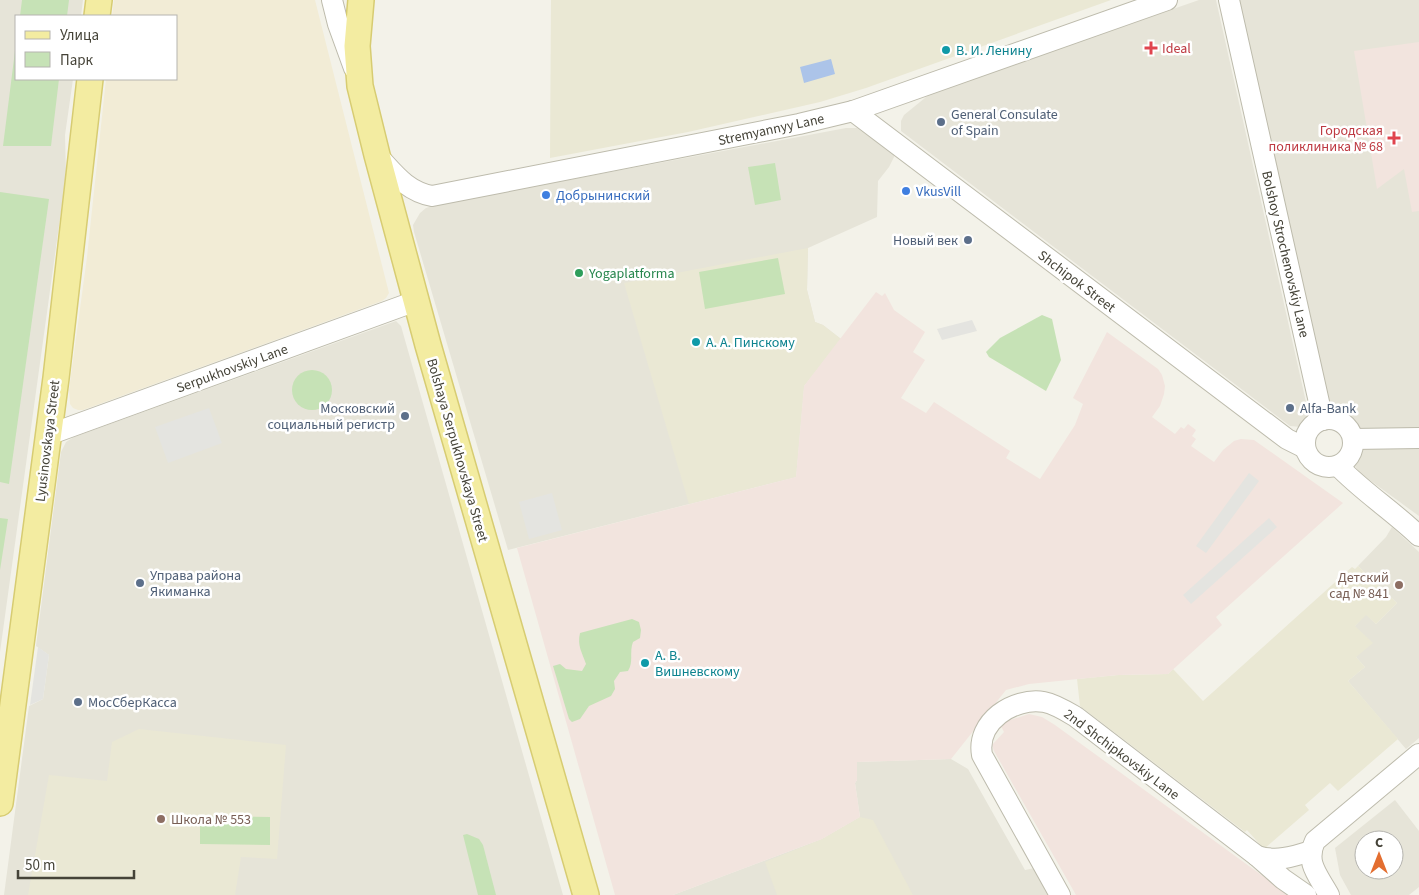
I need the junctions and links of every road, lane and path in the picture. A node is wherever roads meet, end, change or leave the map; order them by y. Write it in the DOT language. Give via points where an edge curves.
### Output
graph roads {
  1 [pos="99,0"];
  2 [pos="332,0"];
  3 [pos="361,0"];
  4 [pos="1167,0"];
  5 [pos="1229,0"];
  6 [pos="97,15"];
  7 [pos="90,80"];
  8 [pos="360,86"];
  9 [pos="853,111"];
  10 [pos="377,155"];
  11 [pos="416,301"];
  12 [pos="1323,420"];
  13 [pos="48,435"];
  14 [pos="1419,438"];
  15 [pos="1353,439"];
  16 [pos="1305,448"];
  17 [pos="1338,466"];
  18 [pos="1419,536"];
  19 [pos="1419,754"];
  20 [pos="0,803"];
  21 [pos="1311,851"];
  22 [pos="1257,856"];
  23 [pos="586,895"];
  24 [pos="1060,895"];
  25 [pos="1306,895"];
  26 [pos="1329,895"];
  1 -- 6 [label="main road"];
  2 -- 8 [label="street"];
  3 -- 8 [label="main road, Bolshaya Serpukhovskaya Street" via="357,46"];
  4 -- 9 [label="street, Stremyannyy Lane"];
  5 -- 12 [label="street, Bolshoy Strochenovskiy Lane"];
  7 -- 13 [label="main road, Lyusinovskaya Street"];
  8 -- 10 [label="main road, Bolshaya Serpukhovskaya Street"];
  9 -- 10 [label="street, Stremyannyy Lane" via="432,196 420,194 403,183"];
  9 -- 16 [label="street, Shchipok Street" via="1287,439"];
  10 -- 11 [label="main road, Bolshaya Serpukhovskaya Street"];
  11 -- 13 [label="street, Serpukhovskiy Lane"];
  11 -- 23 [label="main road, Bolshaya Serpukhovskaya Street"];
  12 -- 15 [label="street" via="1345,425"];
  12 -- 16 [label="street" via="1307,433"];
  13 -- 20 [label="main road, Lyusinovskaya Street"];
  14 -- 15 [label="street"];
  15 -- 17 [label="street" via="1350,455"];
  16 -- 17 [label="street" via="1317,465"];
  17 -- 18 [label="street"];
  19 -- 21 [label="street" via="1315,841"];
  21 -- 22 [label="street" via="1290,858"];
  21 -- 26 [label="street" via="1312,864"];
  22 -- 24 [label="street, 2nd Shchipkovskiy Lane" via="1076,717 1046,702 1033,701 1002,712 986,728 980,745 982,755"];
  22 -- 25 [label="street, 2nd Shchipkovskiy Lane"];
}
